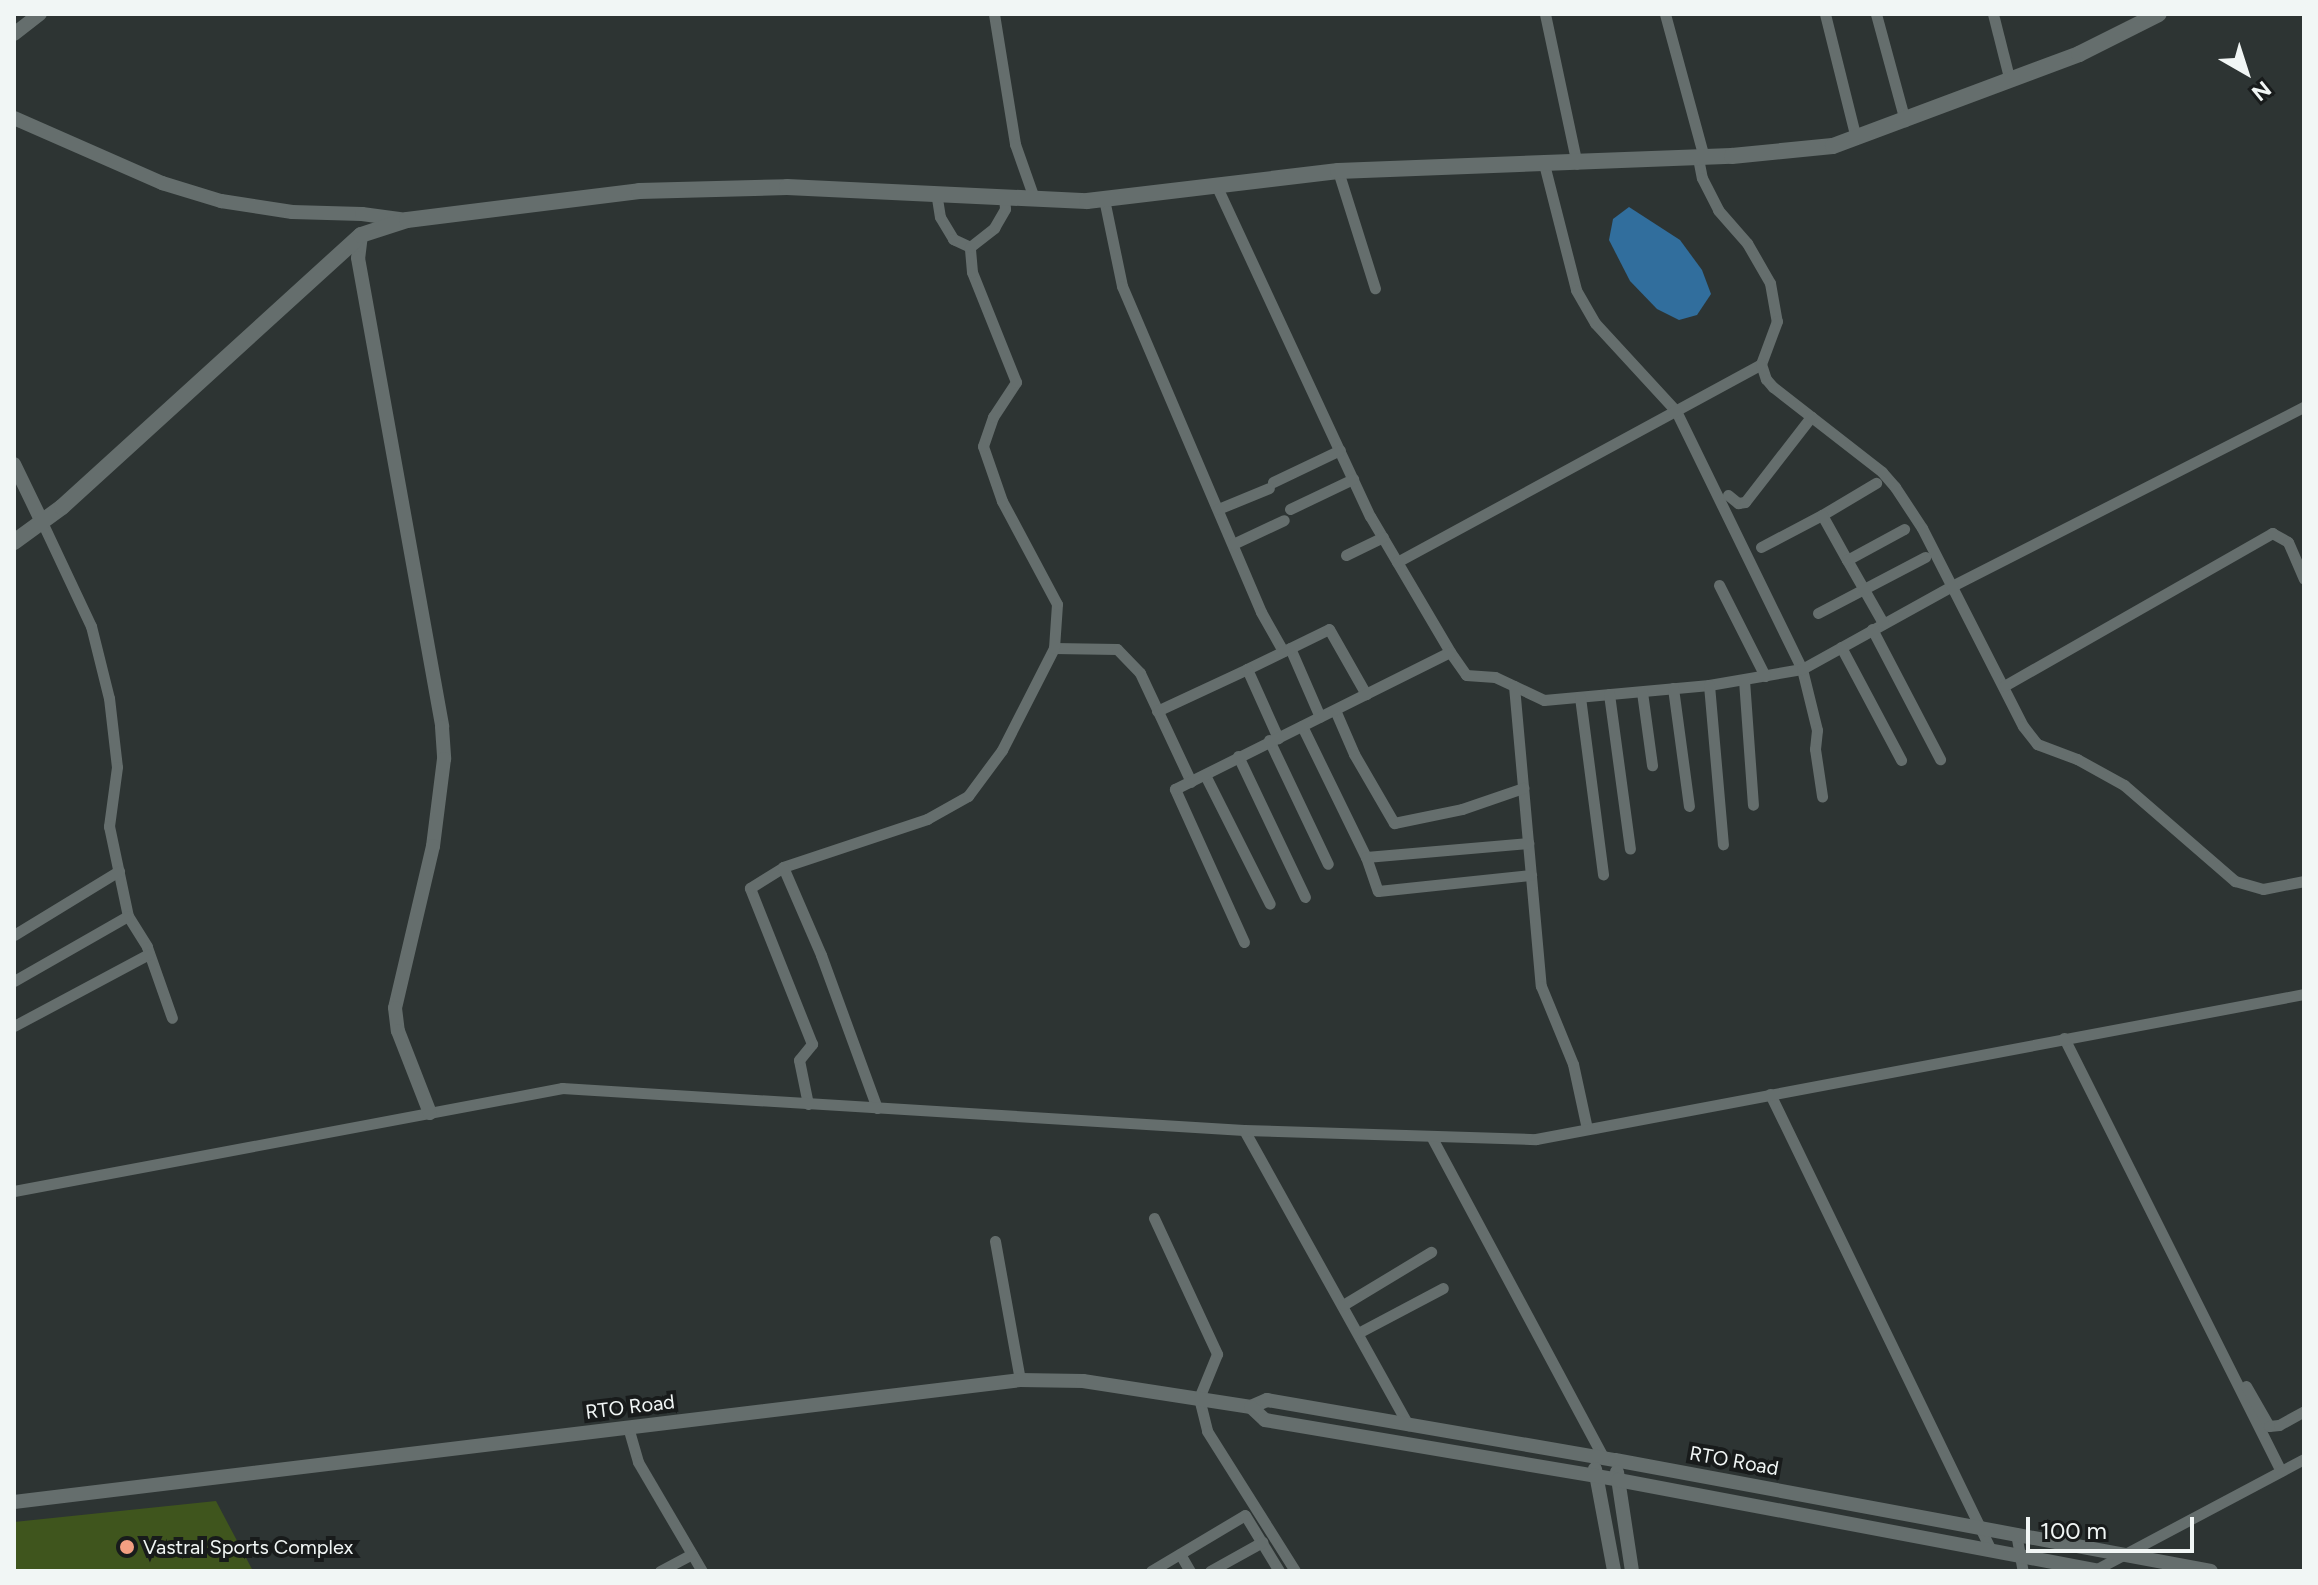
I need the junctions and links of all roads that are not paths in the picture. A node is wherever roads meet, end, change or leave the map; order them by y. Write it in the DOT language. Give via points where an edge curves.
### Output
graph roads {
  1 [pos="40,14"];
  2 [pos="994,14"];
  3 [pos="1545,14"];
  4 [pos="1665,14"];
  5 [pos="1825,14"];
  6 [pos="1876,14"];
  7 [pos="1993,14"];
  8 [pos="2159,14"];
  9 [pos="2134,20"];
  10 [pos="14,34"];
  11 [pos="2010,81"];
  12 [pos="14,118"];
  13 [pos="1905,121"];
  14 [pos="1856,138"];
  15 [pos="1701,158"];
  16 [pos="1544,164"];
  17 [pos="1577,164"];
  18 [pos="1338,171"];
  19 [pos="1217,187"];
  20 [pos="936,192"];
  21 [pos="1004,196"];
  22 [pos="1034,198"];
  23 [pos="1104,199"];
  24 [pos="407,220"];
  25 [pos="361,235"];
  26 [pos="970,247"];
  27 [pos="1375,288"];
  28 [pos="1761,364"];
  29 [pos="2304,407"];
  30 [pos="1676,411"];
  31 [pos="1811,417"];
  32 [pos="1340,450"];
  33 [pos="14,464"];
  34 [pos="1353,479"];
  35 [pos="1876,483"];
  36 [pos="1728,495"];
  37 [pos="1218,509"];
  38 [pos="1822,515"];
  39 [pos="42,522"];
  40 [pos="1904,529"];
  41 [pos="1383,537"];
  42 [pos="14,542"];
  43 [pos="1233,544"];
  44 [pos="1761,547"];
  45 [pos="1346,555"];
  46 [pos="1925,557"];
  47 [pos="1847,560"];
  48 [pos="1397,562"];
  49 [pos="2304,579"];
  50 [pos="1719,585"];
  51 [pos="1952,586"];
  52 [pos="1863,589"];
  53 [pos="1818,613"];
  54 [pos="1877,626"];
  55 [pos="1841,647"];
  56 [pos="1054,648"];
  57 [pos="1286,650"];
  58 [pos="1450,652"];
  59 [pos="1247,669"];
  60 [pos="1802,669"];
  61 [pos="1765,676"];
  62 [pos="1744,680"];
  63 [pos="1709,685"];
  64 [pos="1514,686"];
  65 [pos="2004,686"];
  66 [pos="1673,688"];
  67 [pos="1642,692"];
  68 [pos="1366,694"];
  69 [pos="1609,694"];
  70 [pos="1580,697"];
  71 [pos="1335,710"];
  72 [pos="1157,711"];
  73 [pos="1320,717"];
  74 [pos="1302,726"];
  75 [pos="1274,739"];
  76 [pos="1238,756"];
  77 [pos="1940,759"];
  78 [pos="1901,760"];
  79 [pos="1652,765"];
  80 [pos="1205,775"];
  81 [pos="1191,782"];
  82 [pos="1523,788"];
  83 [pos="1822,796"];
  84 [pos="1753,805"];
  85 [pos="1689,806"];
  86 [pos="1528,843"];
  87 [pos="1723,844"];
  88 [pos="1630,849"];
  89 [pos="1366,857"];
  90 [pos="1328,864"];
  91 [pos="783,867"];
  92 [pos="119,871"];
  93 [pos="1531,875"];
  94 [pos="1603,875"];
  95 [pos="2304,881"];
  96 [pos="1305,897"];
  97 [pos="1270,904"];
  98 [pos="128,916"];
  99 [pos="14,935"];
  100 [pos="1244,942"];
  101 [pos="149,954"];
  102 [pos="14,981"];
  103 [pos="2304,994"];
  104 [pos="172,1018"];
  105 [pos="14,1026"];
  106 [pos="2064,1038"];
  107 [pos="1770,1094"];
  108 [pos="808,1104"];
  109 [pos="877,1108"];
  110 [pos="430,1113"];
  111 [pos="1587,1129"];
  112 [pos="1244,1130"];
  113 [pos="1431,1136"];
  114 [pos="14,1191"];
  115 [pos="1154,1218"];
  116 [pos="995,1241"];
  117 [pos="1431,1252"];
  118 [pos="1443,1288"];
  119 [pos="1343,1305"];
  120 [pos="1358,1333"];
  121 [pos="1020,1380"];
  122 [pos="2246,1386"];
  123 [pos="1199,1398"];
  124 [pos="1251,1407"];
  125 [pos="2304,1411"];
  126 [pos="1408,1425"];
  127 [pos="628,1427"];
  128 [pos="1493,1440"];
  129 [pos="1489,1458"];
  130 [pos="1604,1458"];
  131 [pos="2304,1459"];
  132 [pos="2281,1471"];
  133 [pos="1597,1476"];
  134 [pos="1618,1480"];
  135 [pos="14,1502"];
  136 [pos="1980,1526"];
  137 [pos="2016,1533"];
  138 [pos="1262,1542"];
  139 [pos="1990,1548"];
  140 [pos="692,1554"];
  141 [pos="1180,1554"];
  142 [pos="2020,1554"];
  143 [pos="2123,1555"];
  144 [pos="1278,1570"];
  145 [pos="2098,1570"];
  146 [pos="660,1571"];
  147 [pos="702,1571"];
  148 [pos="1151,1571"];
  149 [pos="1190,1571"];
  150 [pos="1210,1571"];
  151 [pos="1295,1571"];
  152 [pos="1614,1571"];
  153 [pos="1632,1571"];
  154 [pos="2023,1571"];
  155 [pos="2211,1571"];
  1 -- 10 [label="street"];
  2 -- 22 [label="street" via="1015,144"];
  3 -- 17 [label="street"];
  4 -- 15 [label="street"];
  5 -- 14 [label="street"];
  6 -- 13 [label="street"];
  7 -- 11 [label="street"];
  8 -- 9 [label="main road"];
  9 -- 11 [label="main road" via="2079,54"];
  11 -- 13 [label="main road"];
  12 -- 24 [label="street" via="162,183 221,201"];
  13 -- 14 [label="main road"];
  14 -- 15 [label="main road" via="1833,146"];
  15 -- 17 [label="main road"];
  15 -- 28 [label="street" via="1702,178 1718,210 1747,243 1770,283 1777,321"];
  16 -- 17 [label="main road"];
  16 -- 18 [label="main road"];
  16 -- 30 [label="street" via="1576,290 1595,323"];
  18 -- 19 [label="main road"];
  18 -- 27 [label="street"];
  19 -- 23 [label="main road"];
  19 -- 32 [label="street"];
  20 -- 21 [label="main road"];
  20 -- 24 [label="main road" via="787,187 639,191"];
  20 -- 26 [label="street" via="940,217 953,239"];
  21 -- 22 [label="main road"];
  21 -- 26 [label="street" via="1005,209 994,228"];
  22 -- 23 [label="main road"];
  23 -- 37 [label="street" via="1122,286"];
  24 -- 25 [label="main road"];
  25 -- 39 [label="main road"];
  25 -- 110 [label="street" via="358,258 442,727 444,759 433,846 395,1008 398,1031"];
  26 -- 56 [label="street" via="972,272 1016,382 993,417 983,446 1002,501 1057,604"];
  28 -- 30 [label="street"];
  28 -- 31 [label="street" via="1773,387"];
  29 -- 51 [label="street"];
  30 -- 48 [label="street"];
  30 -- 60 [label="street"];
  31 -- 36 [label="street" via="1745,502"];
  31 -- 51 [label="street" via="1895,487"];
  32 -- 34 [label="street"];
  32 -- 37 [label="street"];
  33 -- 39 [label="street"];
  34 -- 41 [label="street"];
  34 -- 43 [label="street"];
  35 -- 38 [label="street"];
  37 -- 43 [label="street"];
  38 -- 44 [label="street"];
  38 -- 47 [label="street"];
  39 -- 42 [label="main road"];
  39 -- 92 [label="street" via="91,626 109,698 117,767 109,826"];
  40 -- 47 [label="street"];
  41 -- 45 [label="street"];
  41 -- 48 [label="street"];
  43 -- 57 [label="street" via="1261,612"];
  46 -- 52 [label="street"];
  47 -- 52 [label="street"];
  48 -- 58 [label="street"];
  49 -- 65 [label="street" via="2288,542 2272,533"];
  50 -- 61 [label="street"];
  51 -- 54 [label="street"];
  51 -- 65 [label="street"];
  52 -- 53 [label="street"];
  52 -- 54 [label="street"];
  54 -- 55 [label="street"];
  54 -- 77 [label="street"];
  55 -- 60 [label="street"];
  55 -- 78 [label="street"];
  56 -- 72 [label="street" via="1117,649 1140,673"];
  56 -- 91 [label="street" via="1002,750 968,796 927,819"];
  57 -- 59 [label="street"];
  57 -- 68 [label="street" via="1329,629"];
  57 -- 73 [label="street"];
  58 -- 64 [label="street" via="1466,675 1495,677"];
  58 -- 68 [label="street"];
  59 -- 72 [label="street"];
  59 -- 75 [label="street"];
  60 -- 61 [label="street"];
  60 -- 83 [label="street" via="1817,730"];
  61 -- 62 [label="street"];
  62 -- 63 [label="street"];
  62 -- 84 [label="street"];
  63 -- 66 [label="street"];
  63 -- 87 [label="street"];
  64 -- 70 [label="street" via="1544,700"];
  64 -- 82 [label="street"];
  65 -- 95 [label="street" via="2037,744 2124,785 2235,881 2263,889"];
  66 -- 67 [label="street"];
  66 -- 85 [label="street"];
  67 -- 69 [label="street"];
  67 -- 79 [label="street"];
  68 -- 71 [label="street"];
  69 -- 70 [label="street"];
  69 -- 88 [label="street"];
  70 -- 94 [label="street"];
  71 -- 73 [label="street"];
  71 -- 82 [label="street" via="1394,823 1462,809"];
  72 -- 81 [label="street"];
  73 -- 74 [label="street"];
  74 -- 75 [label="street"];
  74 -- 89 [label="street"];
  75 -- 76 [label="street"];
  75 -- 90 [label="street"];
  76 -- 80 [label="street"];
  76 -- 96 [label="street"];
  80 -- 81 [label="street"];
  80 -- 97 [label="street"];
  81 -- 100 [label="street" via="1175,789"];
  82 -- 86 [label="street"];
  86 -- 89 [label="street"];
  86 -- 93 [label="street"];
  89 -- 93 [label="street" via="1378,891"];
  91 -- 108 [label="street" via="750,888 812,1044 799,1060"];
  91 -- 109 [label="street"];
  92 -- 98 [label="street"];
  92 -- 99 [label="street"];
  93 -- 111 [label="street" via="1541,986 1573,1064"];
  98 -- 101 [label="street"];
  98 -- 102 [label="street"];
  101 -- 104 [label="street"];
  101 -- 105 [label="street"];
  103 -- 106 [label="street"];
  106 -- 107 [label="street"];
  106 -- 132 [label="street"];
  107 -- 111 [label="street"];
  107 -- 136 [label="street"];
  108 -- 109 [label="street"];
  108 -- 110 [label="street" via="562,1088"];
  109 -- 112 [label="street"];
  110 -- 114 [label="street"];
  111 -- 113 [label="street" via="1536,1139"];
  112 -- 113 [label="street"];
  112 -- 119 [label="street"];
  113 -- 130 [label="street"];
  115 -- 123 [label="street" via="1217,1354"];
  116 -- 121 [label="street"];
  117 -- 119 [label="street"];
  118 -- 120 [label="street"];
  119 -- 120 [label="street"];
  120 -- 126 [label="street"];
  121 -- 123 [label="street, RTO Road" via="1083,1381"];
  121 -- 127 [label="street, RTO Road"];
  122 -- 125 [label="street" via="2269,1426"];
  123 -- 124 [label="street, RTO Road"];
  123 -- 151 [label="street" via="1207,1431"];
  124 -- 126 [label="street, RTO Road" via="1267,1400"];
  124 -- 129 [label="street, RTO Road" via="1265,1420"];
  126 -- 128 [label="street, RTO Road"];
  127 -- 135 [label="street, RTO Road"];
  127 -- 140 [label="street" via="638,1462"];
  128 -- 129 [label="street"];
  128 -- 130 [label="street, RTO Road"];
  129 -- 133 [label="street, RTO Road"];
  130 -- 133 [label="street"];
  130 -- 134 [label="street"];
  130 -- 136 [label="street, RTO Road"];
  131 -- 132 [label="street"];
  132 -- 143 [label="street"];
  133 -- 134 [label="street, RTO Road"];
  133 -- 152 [label="street"];
  134 -- 139 [label="street, RTO Road"];
  134 -- 153 [label="street"];
  136 -- 137 [label="street, RTO Road"];
  136 -- 139 [label="street"];
  137 -- 142 [label="street"];
  137 -- 143 [label="street, RTO Road"];
  138 -- 141 [label="street" via="1245,1515"];
  138 -- 144 [label="street"];
  138 -- 150 [label="street"];
  139 -- 142 [label="street, RTO Road"];
  140 -- 146 [label="street"];
  140 -- 147 [label="street"];
  141 -- 148 [label="street"];
  141 -- 149 [label="street"];
  142 -- 145 [label="street, RTO Road"];
  142 -- 154 [label="street"];
  143 -- 145 [label="street"];
  143 -- 155 [label="street, RTO Road"];
}
